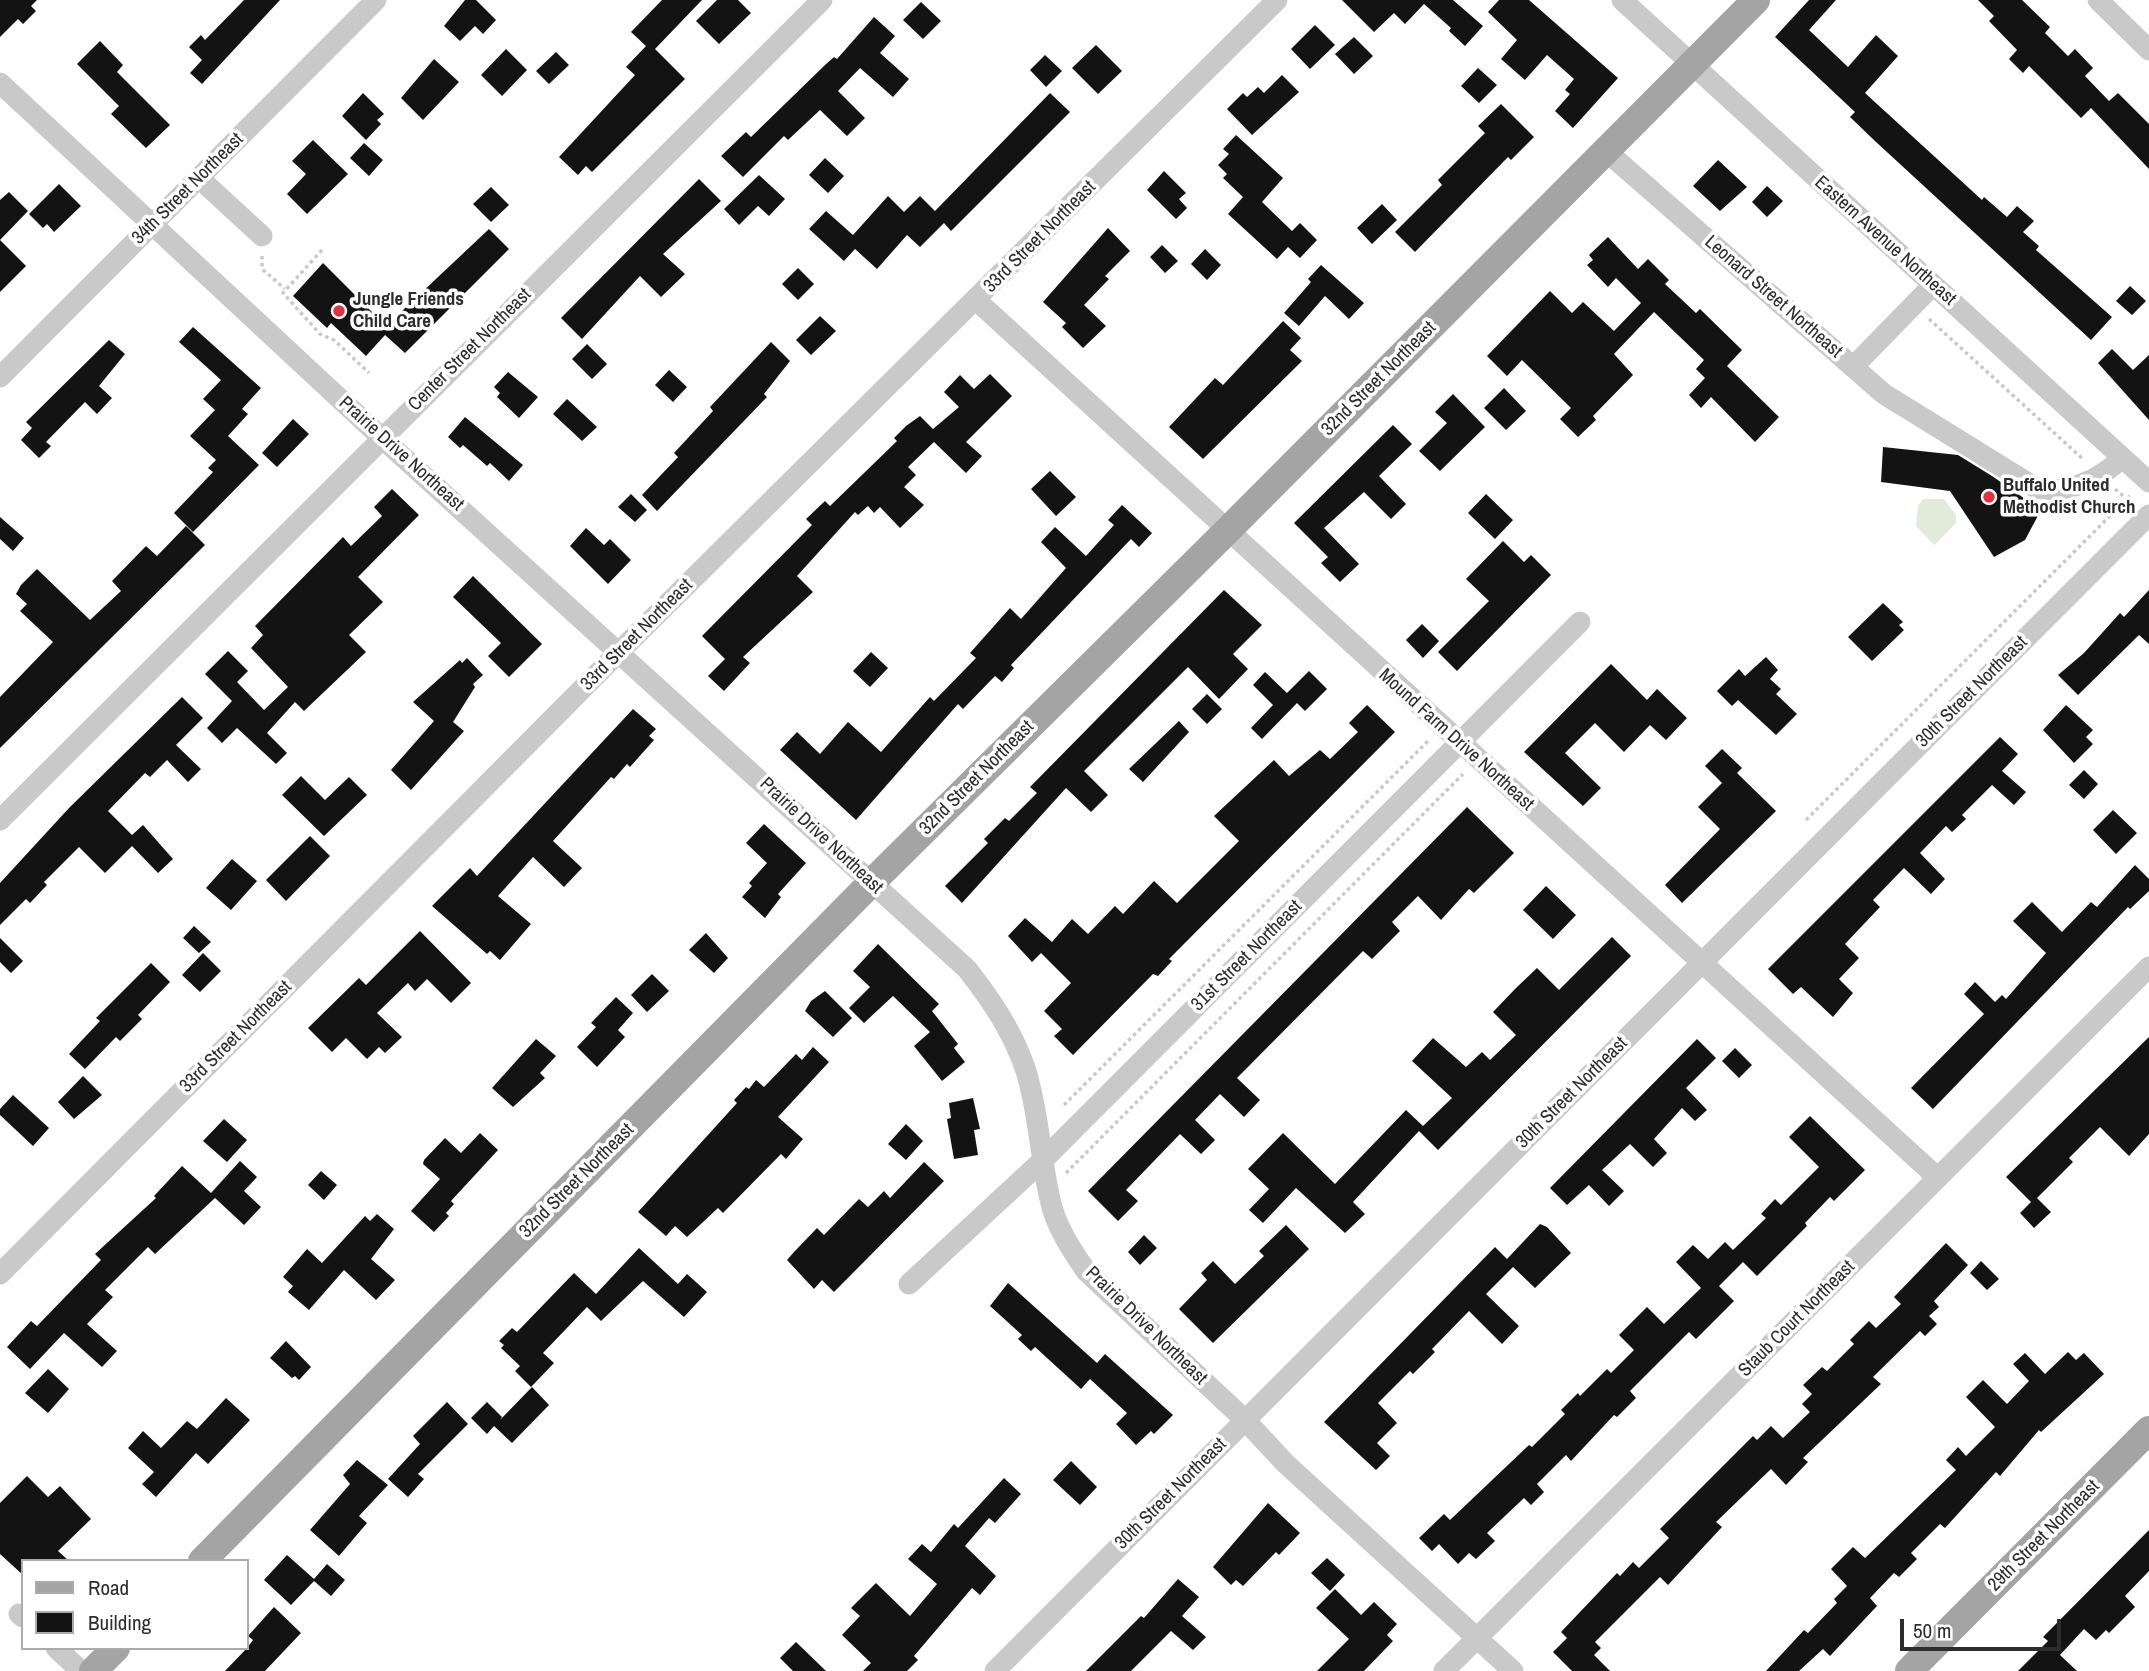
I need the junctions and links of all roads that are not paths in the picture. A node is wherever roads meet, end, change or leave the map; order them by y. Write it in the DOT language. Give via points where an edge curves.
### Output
graph roads {
  1 [pos="376,0"];
  2 [pos="822,0"];
  3 [pos="1277,0"];
  4 [pos="1622,0"];
  5 [pos="1756,0"];
  6 [pos="2098,0"];
  7 [pos="2149,50"];
  8 [pos="1692,64"];
  9 [pos="0,83"];
  10 [pos="1606,151"];
  11 [pos="199,178"];
  12 [pos="155,223"];
  13 [pos="261,236"];
  14 [pos="1933,285"];
  15 [pos="976,300"];
  16 [pos="1853,368"];
  17 [pos="0,377"];
  18 [pos="382,438"];
  19 [pos="2122,458"];
  20 [pos="2141,488"];
  21 [pos="2141,510"];
  22 [pos="1228,530"];
  23 [pos="1580,622"];
  24 [pos="620,651"];
  25 [pos="1459,744"];
  26 [pos="0,820"];
  27 [pos="871,883"];
  28 [pos="1702,963"];
  29 [pos="2149,967"];
  30 [pos="1043,1160"];
  31 [pos="1938,1178"];
  32 [pos="0,1274"];
  33 [pos="909,1284"];
  34 [pos="1245,1420"];
  35 [pos="2149,1430"];
  36 [pos="204,1559"];
  37 [pos="1477,1638"];
  38 [pos="58,1650"];
  39 [pos="114,1650"];
  40 [pos="81,1671"];
  41 [pos="93,1671"];
  42 [pos="995,1671"];
  43 [pos="1444,1671"];
  44 [pos="1513,1671"];
  45 [pos="1909,1671"];
  1 -- 11 [label="street, 34th Street Northeast"];
  2 -- 18 [label="street, Center Street Northeast"];
  3 -- 15 [label="street, 33rd Street Northeast"];
  4 -- 8 [label="street, Eastern Avenue Northeast"];
  5 -- 8 [label="main road, 32nd Street Northeast"];
  6 -- 7 [label="street"];
  8 -- 10 [label="main road, 32nd Street Northeast"];
  8 -- 14 [label="street, Eastern Avenue Northeast"];
  9 -- 12 [label="street, Prairie Drive Northeast"];
  10 -- 16 [label="street, Leonard Street Northeast"];
  10 -- 22 [label="main road, 32nd Street Northeast"];
  11 -- 12 [label="street, 34th Street Northeast"];
  11 -- 13 [label="street"];
  12 -- 17 [label="street, 34th Street Northeast"];
  12 -- 18 [label="street, Prairie Drive Northeast"];
  14 -- 16 [label="street, Leonard Street Northeast"];
  14 -- 19 [label="street, Eastern Avenue Northeast"];
  15 -- 22 [label="street, Mound Farm Drive Northeast"];
  15 -- 24 [label="street, 33rd Street Northeast"];
  16 -- 19 [label="street" via="1884,394 2036,488 2058,489 2101,476"];
  18 -- 24 [label="street, Prairie Drive Northeast"];
  18 -- 26 [label="street, Center Street Northeast"];
  19 -- 20 [label="street, Eastern Avenue Northeast"];
  21 -- 28 [label="street, 30th Street Northeast"];
  22 -- 25 [label="street, Mound Farm Drive Northeast"];
  22 -- 27 [label="main road, 32nd Street Northeast"];
  23 -- 25 [label="street, 31st Street Northeast"];
  24 -- 27 [label="street, Prairie Drive Northeast"];
  24 -- 32 [label="street, 33rd Street Northeast"];
  25 -- 28 [label="street, Mound Farm Drive Northeast"];
  25 -- 30 [label="street, 31st Street Northeast"];
  27 -- 30 [label="street, Prairie Drive Northeast" via="967,969 996,1006 1026,1071"];
  27 -- 36 [label="main road, 32nd Street Northeast"];
  28 -- 31 [label="street, Mound Farm Drive Northeast"];
  28 -- 34 [label="street, 30th Street Northeast"];
  29 -- 31 [label="street, Staub Court Northeast"];
  30 -- 33 [label="street, 31st Street Northeast"];
  30 -- 34 [label="street, Prairie Drive Northeast" via="1048,1192 1066,1241 1086,1271"];
  31 -- 37 [label="street, Staub Court Northeast"];
  34 -- 37 [label="street, Prairie Drive Northeast" via="1286,1464"];
  34 -- 42 [label="street, 30th Street Northeast"];
  35 -- 45 [label="main road, 29th Street Northeast"];
  37 -- 43 [label="street, Staub Court Northeast"];
  37 -- 44 [label="street, Prairie Drive Northeast"];
  38 -- 40 [label="street"];
  39 -- 41 [label="main road"];
}
